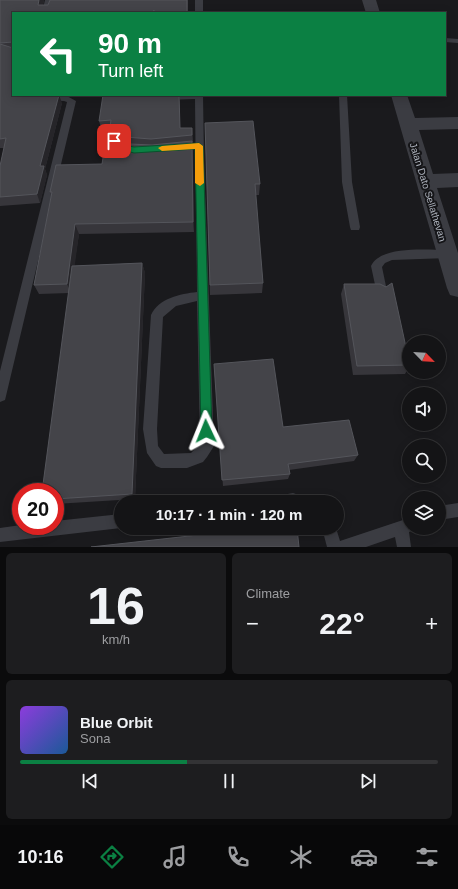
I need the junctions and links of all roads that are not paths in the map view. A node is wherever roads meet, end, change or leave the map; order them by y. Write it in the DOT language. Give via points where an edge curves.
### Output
graph roads {
  1 [pos="49,0"];
  2 [pos="199,0"];
  3 [pos="369,0"];
  4 [pos="46,12"];
  5 [pos="199,12"];
  6 [pos="373,12"];
  7 [pos="446,40"];
  8 [pos="458,41"];
  9 [pos="28,96"];
  10 [pos="199,96"];
  11 [pos="343,96"];
  12 [pos="400,96"];
  13 [pos="157,97"];
  14 [pos="458,123"];
  15 [pos="424,124"];
  16 [pos="441,181"];
  17 [pos="355,227"];
  18 [pos="448,254"];
  19 [pos="458,288"];
  20 [pos="381,291"];
  21 [pos="202,296"];
  22 [pos="0,396"];
  23 [pos="458,510"];
  24 [pos="446,512"];
  25 [pos="114,521"];
  26 [pos="402,527"];
  27 [pos="0,535"];
  28 [pos="331,535"];
  29 [pos="405,535"];
  30 [pos="334,547"];
  31 [pos="343,547"];
  32 [pos="404,547"];
  1 -- 4 [label="lane"];
  2 -- 5 [label="lane"];
  3 -- 6 [label="street"];
  7 -- 8 [label="lane"];
  9 -- 22 [label="lane" via="65,98 72,101"];
  10 -- 13 [label="lane"];
  10 -- 21 [label="lane" via="195,146"];
  11 -- 17 [label="lane" via="347,182"];
  12 -- 15 [label="street, Jalan Dato Sellathevan"];
  14 -- 15 [label="street"];
  15 -- 16 [label="street, Jalan Dato Sellathevan"];
  16 -- 18 [label="street, Jalan Dato Sellathevan"];
  18 -- 19 [label="street, Jalan Dato Sellathevan"];
  18 -- 20 [label="lane" via="391,256 382,260 376,266"];
  21 -- 21 [label="lane" via="184,298 164,306 157,314 150,428 152,448 161,461 193,460 202,455 207,446"];
  23 -- 24 [label="lane"];
  25 -- 27 [label="lane"];
  26 -- 31 [label="lane"];
  28 -- 30 [label="lane"];
  29 -- 32 [label="lane"];
}
